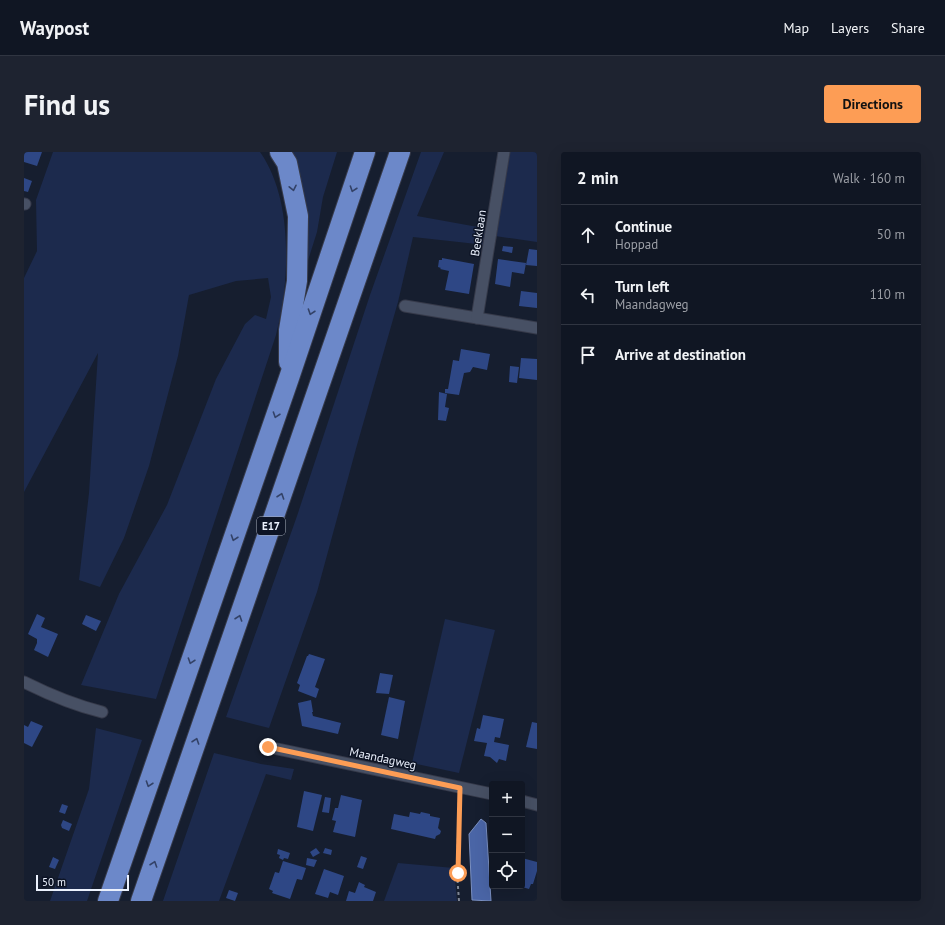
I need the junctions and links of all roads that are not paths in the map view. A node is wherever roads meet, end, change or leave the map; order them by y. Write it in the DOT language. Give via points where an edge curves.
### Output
graph roads {
  1 [pos="280,152"];
  2 [pos="365,152"];
  3 [pos="400,152"];
  4 [pos="504,152"];
  5 [pos="405,306"];
  6 [pos="477,318"];
  7 [pos="537,328"];
  8 [pos="289,378"];
  9 [pos="24,682"];
  10 [pos="102,712"];
  11 [pos="268,747"];
  12 [pos="489,793"];
  13 [pos="525,802"];
  14 [pos="537,805"];
  15 [pos="108,901"];
  16 [pos="141,901"];
  1 -- 8 [label="highway, one-way" via="288,163 298,216 297,281 288,330"];
  2 -- 8 [label="highway, E17, one-way"];
  16 -- 3 [label="highway, E17, one-way"];
  4 -- 6 [label="street, Beeklaan"];
  5 -- 6 [label="street"];
  6 -- 7 [label="street"];
  8 -- 15 [label="highway, E17, one-way"];
  9 -- 10 [label="street" via="58,698"];
  11 -- 12 [label="street, Maandagweg"];
  13 -- 14 [label="street"];
}
